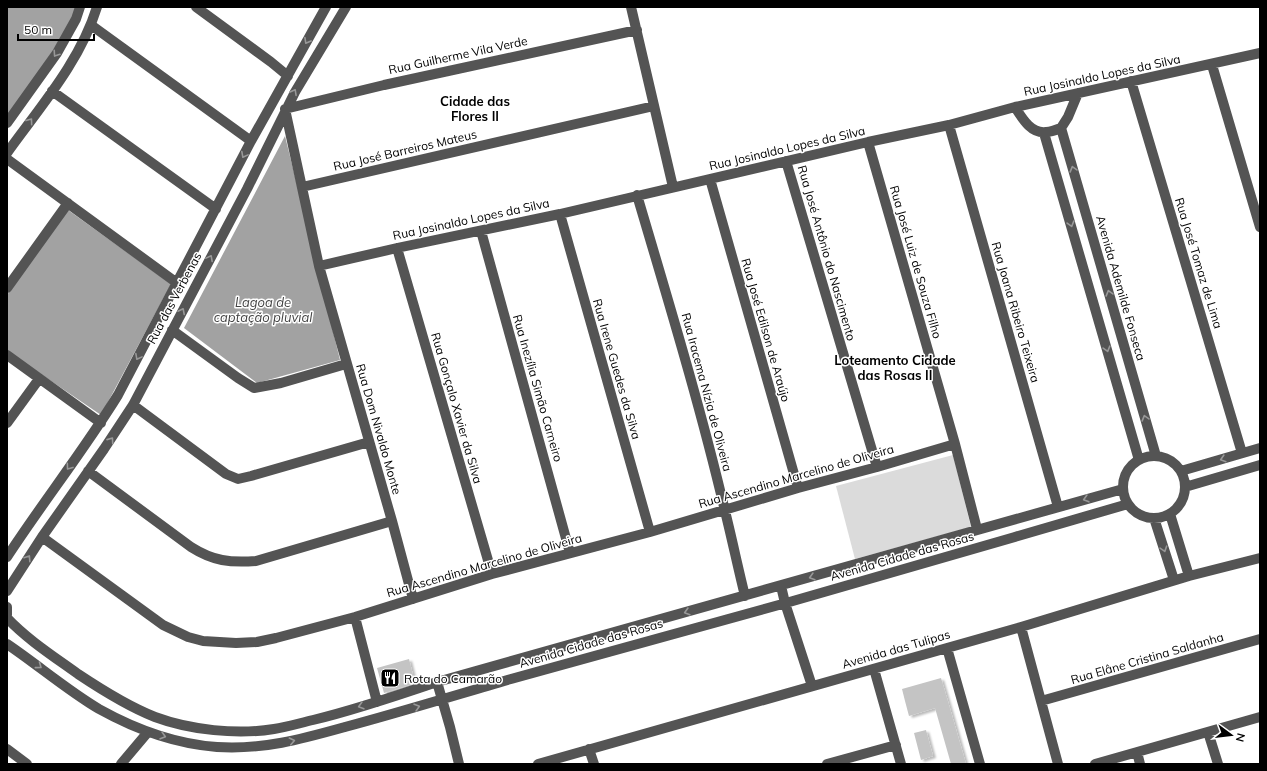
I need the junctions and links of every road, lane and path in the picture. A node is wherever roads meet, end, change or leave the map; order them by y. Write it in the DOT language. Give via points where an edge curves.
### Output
graph roads {
  1 [pos="80,7"];
  2 [pos="97,7"];
  3 [pos="196,7"];
  4 [pos="326,7"];
  5 [pos="346,7"];
  6 [pos="631,7"];
  7 [pos="91,26"];
  8 [pos="637,30"];
  9 [pos="1260,54"];
  10 [pos="1212,65"];
  11 [pos="288,76"];
  12 [pos="1132,81"];
  13 [pos="52,91"];
  14 [pos="1078,93"];
  15 [pos="273,102"];
  16 [pos="654,106"];
  17 [pos="1015,107"];
  18 [pos="285,109"];
  19 [pos="7,123"];
  20 [pos="949,125"];
  21 [pos="1061,128"];
  22 [pos="1044,133"];
  23 [pos="251,141"];
  24 [pos="868,142"];
  25 [pos="7,153"];
  26 [pos="7,159"];
  27 [pos="786,161"];
  28 [pos="710,179"];
  29 [pos="302,187"];
  30 [pos="673,187"];
  31 [pos="637,195"];
  32 [pos="68,203"];
  33 [pos="216,209"];
  34 [pos="560,214"];
  35 [pos="1260,227"];
  36 [pos="481,231"];
  37 [pos="397,248"];
  38 [pos="319,266"];
  39 [pos="177,283"];
  40 [pos="7,288"];
  41 [pos="172,330"];
  42 [pos="7,355"];
  43 [pos="346,364"];
  44 [pos="39,379"];
  45 [pos="133,405"];
  46 [pos="7,423"];
  47 [pos="101,423"];
  48 [pos="369,442"];
  49 [pos="955,444"];
  50 [pos="1260,448"];
  51 [pos="1242,453"];
  52 [pos="1156,456"];
  53 [pos="1139,460"];
  54 [pos="1260,465"];
  55 [pos="877,467"];
  56 [pos="88,471"];
  57 [pos="1181,471"];
  58 [pos="1185,487"];
  59 [pos="798,488"];
  60 [pos="1123,489"];
  61 [pos="1128,504"];
  62 [pos="1058,507"];
  63 [pos="725,510"];
  64 [pos="1170,514"];
  65 [pos="1154,518"];
  66 [pos="392,521"];
  67 [pos="976,530"];
  68 [pos="650,532"];
  69 [pos="42,537"];
  70 [pos="570,553"];
  71 [pos="7,557"];
  72 [pos="1260,558"];
  73 [pos="492,574"];
  74 [pos="1189,576"];
  75 [pos="1174,580"];
  76 [pos="781,586"];
  77 [pos="7,590"];
  78 [pos="745,596"];
  79 [pos="412,599"];
  80 [pos="785,603"];
  81 [pos="7,607"];
  82 [pos="7,615"];
  83 [pos="355,617"];
  84 [pos="7,618"];
  85 [pos="1021,627"];
  86 [pos="1260,639"];
  87 [pos="7,644"];
  88 [pos="947,648"];
  89 [pos="874,669"];
  90 [pos="437,682"];
  91 [pos="812,686"];
  92 [pos="442,700"];
  93 [pos="1042,701"];
  94 [pos="377,702"];
  95 [pos="1260,717"];
  96 [pos="148,732"];
  97 [pos="1208,732"];
  98 [pos="896,745"];
  99 [pos="7,749"];
  100 [pos="589,750"];
  101 [pos="1136,752"];
  102 [pos="27,764"];
  103 [pos="122,764"];
  104 [pos="459,764"];
  105 [pos="538,764"];
  106 [pos="594,764"];
  107 [pos="827,764"];
  108 [pos="901,764"];
  109 [pos="980,764"];
  110 [pos="1058,764"];
  111 [pos="1095,764"];
  112 [pos="1140,764"];
  113 [pos="1218,764"];
  1 -- 19 [label="street, one-way" via="57,53"];
  2 -- 7 [label="street"];
  3 -- 11 [label="street"];
  4 -- 11 [label="street, Rua das Verbenas, one-way"];
  18 -- 5 [label="street, Rua das Verbenas, one-way"];
  6 -- 8 [label="street"];
  7 -- 13 [label="street" via="82,45"];
  7 -- 23 [label="street"];
  8 -- 16 [label="street"];
  8 -- 18 [label="street, Rua Guilherme Vila Verde" via="384,84"];
  9 -- 10 [label="street, Rua Josinaldo Lopes da Silva"];
  10 -- 12 [label="street, Rua Josinaldo Lopes da Silva"];
  10 -- 35 [label="street"];
  11 -- 15 [label="street, Rua das Verbenas"];
  12 -- 14 [label="street, Rua Josinaldo Lopes da Silva"];
  12 -- 51 [label="street, Rua José Tomaz de Lima"];
  25 -- 13 [label="street, one-way"];
  13 -- 33 [label="street"];
  14 -- 17 [label="street, Rua Josinaldo Lopes da Silva"];
  14 -- 21 [label="street"];
  15 -- 18 [label="street"];
  15 -- 23 [label="street, Rua das Verbenas"];
  16 -- 29 [label="street, Rua José Barreiros Mateus"];
  16 -- 30 [label="street"];
  17 -- 20 [label="street, Rua Josinaldo Lopes da Silva"];
  17 -- 22 [label="street" via="1028,125"];
  18 -- 29 [label="street, Rua Dom Nivaldo Monte"];
  41 -- 18 [label="street, Rua das Verbenas, one-way" via="247,189"];
  20 -- 24 [label="street, Rua Josinaldo Lopes da Silva"];
  20 -- 62 [label="street, Rua Joana Ribeiro Teixeira"];
  21 -- 22 [label="street"];
  52 -- 21 [label="street, Avenida Ademilde Fonseca, one-way"];
  22 -- 53 [label="street, one-way"];
  23 -- 33 [label="street, Rua das Verbenas, one-way"];
  24 -- 27 [label="street, Rua Josinaldo Lopes da Silva"];
  24 -- 49 [label="street, Rua José Luiz de Souza Filho"];
  26 -- 32 [label="street"];
  27 -- 28 [label="street, Rua Josinaldo Lopes da Silva"];
  27 -- 55 [label="street, Rua José Antônio do Nascimento"];
  28 -- 30 [label="street, Rua Josinaldo Lopes da Silva"];
  28 -- 59 [label="street, Rua José Edilson de Araújo"];
  29 -- 38 [label="street, Rua Dom Nivaldo Monte"];
  30 -- 31 [label="street, Rua Josinaldo Lopes da Silva"];
  31 -- 34 [label="street, Rua Josinaldo Lopes da Silva"];
  31 -- 63 [label="street, Rua Iracema Nízia de Oliveira"];
  32 -- 39 [label="street"];
  32 -- 40 [label="street"];
  33 -- 39 [label="street, Rua das Verbenas"];
  34 -- 36 [label="street, Rua Josinaldo Lopes da Silva"];
  34 -- 68 [label="street, Rua Irene Guedes da Silva"];
  36 -- 37 [label="street, Rua Josinaldo Lopes da Silva"];
  36 -- 70 [label="street, Rua Inezília Simão Carneiro"];
  37 -- 38 [label="street, Rua Josinaldo Lopes da Silva"];
  37 -- 73 [label="street, Rua Gonçalo Xavier da Silva"];
  38 -- 43 [label="street, Rua Dom Nivaldo Monte"];
  39 -- 47 [label="street, Rua das Verbenas, one-way"];
  41 -- 43 [label="street" via="254,388"];
  41 -- 45 [label="street, Rua das Verbenas"];
  42 -- 44 [label="street"];
  43 -- 48 [label="street, Rua Dom Nivaldo Monte"];
  44 -- 46 [label="street"];
  44 -- 47 [label="street"];
  45 -- 48 [label="street" via="235,479"];
  56 -- 45 [label="street, Rua das Verbenas, one-way"];
  47 -- 71 [label="street, Rua das Verbenas, one-way"];
  48 -- 66 [label="street, Rua Dom Nivaldo Monte"];
  49 -- 55 [label="street, Rua Ascendino Marcelino de Oliveira"];
  49 -- 67 [label="street, Rua José Luiz de Souza Filho"];
  50 -- 51 [label="street"];
  51 -- 57 [label="street, one-way"];
  52 -- 53 [label="street"];
  52 -- 57 [label="street" via="1171,460"];
  53 -- 60 [label="street" via="1130,467"];
  54 -- 58 [label="street"];
  55 -- 59 [label="street, Rua Ascendino Marcelino de Oliveira"];
  56 -- 66 [label="street" via="191,547 207,556 225,561 256,561"];
  56 -- 69 [label="street, Rua das Verbenas"];
  57 -- 58 [label="street"];
  58 -- 64 [label="street" via="1182,502"];
  59 -- 63 [label="street, Rua Ascendino Marcelino de Oliveira"];
  60 -- 61 [label="street"];
  60 -- 62 [label="street, Avenida Cidade das Rosas, one-way"];
  61 -- 65 [label="street" via="1140,515"];
  61 -- 80 [label="street, Avenida Cidade das Rosas"];
  62 -- 67 [label="street, Avenida Cidade das Rosas"];
  63 -- 68 [label="street, Rua Ascendino Marcelino de Oliveira"];
  63 -- 78 [label="street, Rua Iracema Nízia de Oliveira"];
  64 -- 65 [label="street"];
  64 -- 74 [label="street"];
  65 -- 75 [label="street, one-way"];
  66 -- 79 [label="street, Rua Dom Nivaldo Monte"];
  67 -- 76 [label="street, Avenida Cidade das Rosas, one-way"];
  68 -- 70 [label="street, Rua Ascendino Marcelino de Oliveira"];
  77 -- 69 [label="street, Rua das Verbenas, one-way"];
  69 -- 83 [label="street, Rua Ascendino Marcelino de Oliveira" via="163,625 203,641 257,642"];
  70 -- 73 [label="street, Rua Ascendino Marcelino de Oliveira"];
  72 -- 74 [label="street, Avenida das Tulipas"];
  73 -- 79 [label="street, Rua Ascendino Marcelino de Oliveira"];
  74 -- 75 [label="street, Avenida das Tulipas"];
  75 -- 85 [label="street, Avenida das Tulipas"];
  76 -- 78 [label="street, Avenida Cidade das Rosas"];
  76 -- 80 [label="street"];
  78 -- 90 [label="street, Avenida Cidade das Rosas, one-way"];
  79 -- 83 [label="street, Rua Ascendino Marcelino de Oliveira"];
  80 -- 91 [label="street"];
  80 -- 92 [label="street, Avenida Cidade das Rosas"];
  81 -- 82 [label="street"];
  83 -- 94 [label="street"];
  94 -- 84 [label="street, Avenida Cidade das Rosas, one-way" via="274,729 233,730 191,726 155,717 116,698 35,643"];
  85 -- 88 [label="street, Avenida das Tulipas"];
  85 -- 93 [label="street"];
  86 -- 93 [label="street, Rua Elâne Cristina Saldanha"];
  87 -- 96 [label="street, Avenida Cidade das Rosas, one-way" via="99,708"];
  88 -- 89 [label="street, Avenida das Tulipas"];
  88 -- 109 [label="street"];
  89 -- 91 [label="street, Avenida das Tulipas"];
  89 -- 98 [label="street"];
  90 -- 92 [label="street"];
  90 -- 94 [label="street, Avenida Cidade das Rosas"];
  91 -- 100 [label="street, Avenida das Tulipas"];
  96 -- 92 [label="street, Avenida Cidade das Rosas, one-way" via="198,745 233,748 265,746 324,733"];
  92 -- 104 [label="street"];
  93 -- 110 [label="street"];
  95 -- 97 [label="street"];
  96 -- 103 [label="street"];
  97 -- 101 [label="street"];
  97 -- 113 [label="street"];
  98 -- 107 [label="street"];
  98 -- 108 [label="street"];
  99 -- 102 [label="street"];
  100 -- 105 [label="street, Avenida das Tulipas"];
  100 -- 106 [label="street"];
  101 -- 111 [label="street"];
  101 -- 112 [label="street"];
}
